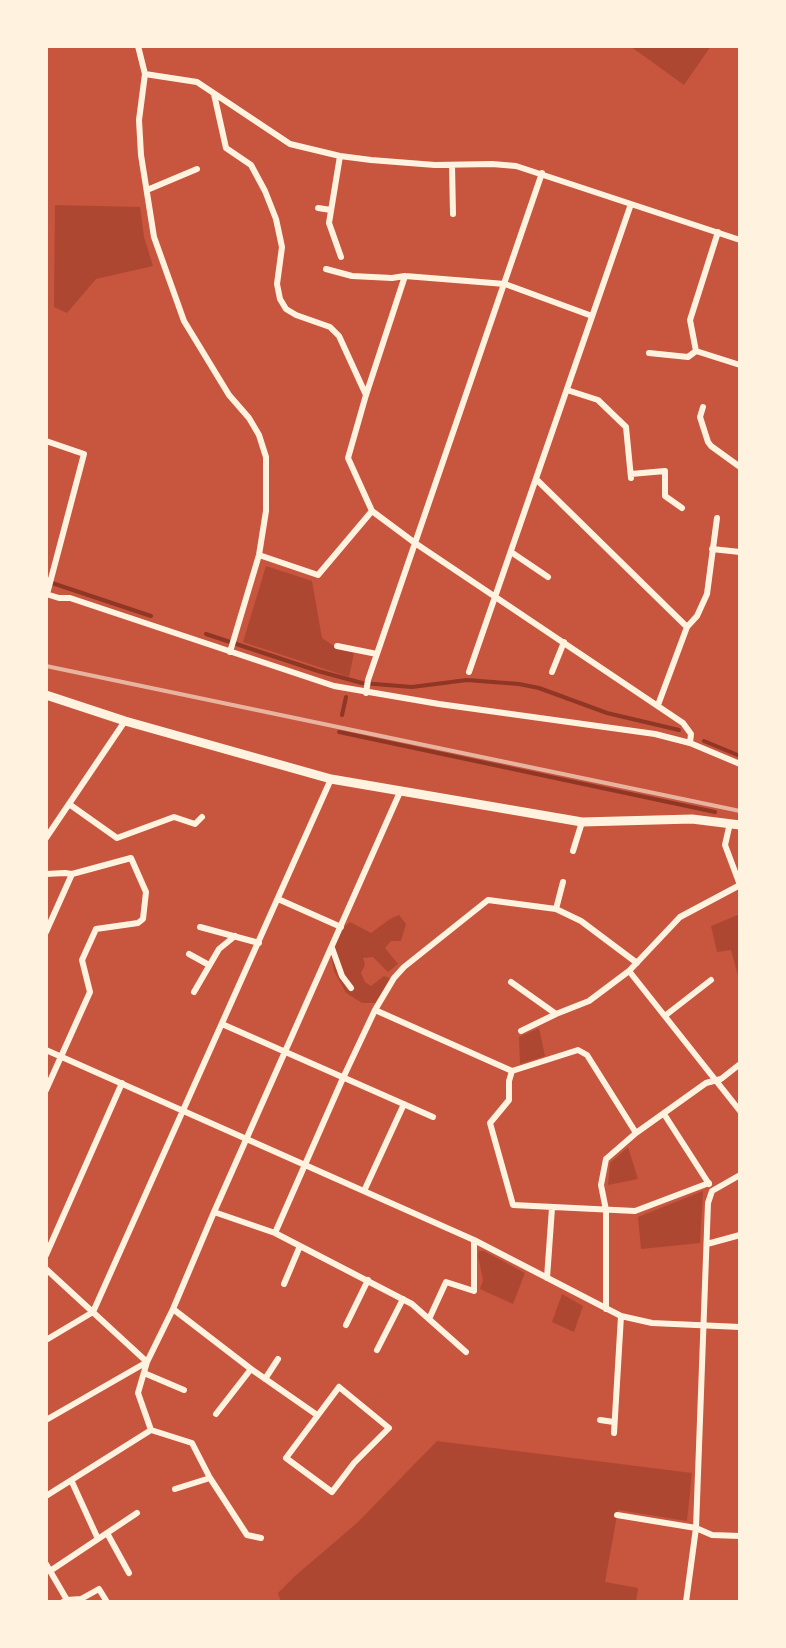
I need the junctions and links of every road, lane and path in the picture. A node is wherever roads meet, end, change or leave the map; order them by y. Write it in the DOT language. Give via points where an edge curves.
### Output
graph roads {
  1 [pos="138,46"];
  2 [pos="145,74"];
  3 [pos="214,94"];
  4 [pos="340,156"];
  5 [pos="452,165"];
  6 [pos="197,169"];
  7 [pos="542,173"];
  8 [pos="147,190"];
  9 [pos="631,204"];
  10 [pos="318,208"];
  11 [pos="331,210"];
  12 [pos="453,214"];
  13 [pos="718,232"];
  14 [pos="740,240"];
  15 [pos="341,257"];
  16 [pos="326,269"];
  17 [pos="405,276"];
  18 [pos="505,284"];
  19 [pos="592,316"];
  20 [pos="696,351"];
  21 [pos="649,353"];
  22 [pos="740,365"];
  23 [pos="567,390"];
  24 [pos="366,395"];
  25 [pos="703,407"];
  26 [pos="46,441"];
  27 [pos="740,467"];
  28 [pos="536,479"];
  29 [pos="682,508"];
  30 [pos="372,511"];
  31 [pos="717,518"];
  32 [pos="415,543"];
  33 [pos="712,549"];
  34 [pos="511,552"];
  35 [pos="740,552"];
  36 [pos="259,555"];
  37 [pos="548,577"];
  38 [pos="47,592"];
  39 [pos="495,596"];
  40 [pos="687,627"];
  41 [pos="564,642"];
  42 [pos="337,646"];
  43 [pos="230,650"];
  44 [pos="377,654"];
  45 [pos="469,672"];
  46 [pos="552,672"];
  47 [pos="367,687"];
  48 [pos="46,695"];
  49 [pos="658,705"];
  50 [pos="125,721"];
  51 [pos="690,743"];
  52 [pos="740,764"];
  53 [pos="331,779"];
  54 [pos="400,792"];
  55 [pos="69,804"];
  56 [pos="202,817"];
  57 [pos="582,822"];
  58 [pos="735,824"];
  59 [pos="46,838"];
  60 [pos="573,851"];
  61 [pos="46,874"];
  62 [pos="72,874"];
  63 [pos="563,882"];
  64 [pos="278,899"];
  65 [pos="556,909"];
  66 [pos="200,927"];
  67 [pos="341,927"];
  68 [pos="46,932"];
  69 [pos="235,936"];
  70 [pos="259,943"];
  71 [pos="332,947"];
  72 [pos="189,954"];
  73 [pos="637,963"];
  74 [pos="209,965"];
  75 [pos="629,971"];
  76 [pos="711,980"];
  77 [pos="511,982"];
  78 [pos="351,988"];
  79 [pos="194,992"];
  80 [pos="375,1010"];
  81 [pos="556,1014"];
  82 [pos="666,1015"];
  83 [pos="222,1024"];
  84 [pos="521,1031"];
  85 [pos="46,1050"];
  86 [pos="285,1052"];
  87 [pos="61,1057"];
  88 [pos="740,1064"];
  89 [pos="512,1071"];
  90 [pos="343,1078"];
  91 [pos="715,1081"];
  92 [pos="122,1083"];
  93 [pos="46,1090"];
  94 [pos="404,1104"];
  95 [pos="183,1111"];
  96 [pos="740,1111"];
  97 [pos="664,1114"];
  98 [pos="433,1117"];
  99 [pos="636,1133"];
  100 [pos="247,1139"];
  101 [pos="305,1165"];
  102 [pos="740,1175"];
  103 [pos="709,1183"];
  104 [pos="364,1191"];
  105 [pos="712,1191"];
  106 [pos="552,1208"];
  107 [pos="606,1210"];
  108 [pos="214,1212"];
  109 [pos="275,1233"];
  110 [pos="740,1235"];
  111 [pos="474,1240"];
  112 [pos="707,1244"];
  113 [pos="300,1246"];
  114 [pos="46,1255"];
  115 [pos="46,1269"];
  116 [pos="547,1278"];
  117 [pos="368,1280"];
  118 [pos="284,1284"];
  119 [pos="403,1299"];
  120 [pos="173,1309"];
  121 [pos="606,1309"];
  122 [pos="93,1312"];
  123 [pos="621,1316"];
  124 [pos="429,1319"];
  125 [pos="346,1325"];
  126 [pos="704,1326"];
  127 [pos="740,1327"];
  128 [pos="46,1340"];
  129 [pos="377,1350"];
  130 [pos="466,1352"];
  131 [pos="278,1359"];
  132 [pos="147,1362"];
  133 [pos="251,1369"];
  134 [pos="144,1373"];
  135 [pos="265,1379"];
  136 [pos="184,1390"];
  137 [pos="216,1414"];
  138 [pos="317,1415"];
  139 [pos="46,1420"];
  140 [pos="600,1420"];
  141 [pos="614,1422"];
  142 [pos="151,1430"];
  143 [pos="614,1433"];
  144 [pos="210,1478"];
  145 [pos="72,1482"];
  146 [pos="175,1489"];
  147 [pos="46,1496"];
  148 [pos="137,1513"];
  149 [pos="617,1515"];
  150 [pos="696,1528"];
  151 [pos="107,1533"];
  152 [pos="740,1536"];
  153 [pos="261,1538"];
  154 [pos="98,1539"];
  155 [pos="48,1568"];
  156 [pos="129,1573"];
  157 [pos="65,1601"];
  158 [pos="107,1602"];
  159 [pos="686,1602"];
  1 -- 2 [label="street"];
  2 -- 3 [label="street" via="197,82"];
  2 -- 8 [label="street" via="139,120"];
  3 -- 4 [label="street" via="290,144"];
  3 -- 24 [label="street" via="226,148 251,165 276,219 282,247 280,299 286,309 339,336"];
  4 -- 5 [label="street"];
  4 -- 11 [label="street"];
  5 -- 7 [label="street" via="516,166"];
  5 -- 12 [label="street"];
  6 -- 8 [label="street"];
  7 -- 9 [label="street"];
  7 -- 18 [label="street"];
  8 -- 36 [label="street" via="154,237 184,321 249,418 266,457"];
  9 -- 13 [label="street"];
  9 -- 19 [label="street"];
  10 -- 11 [label="street"];
  11 -- 15 [label="street" via="329,223"];
  13 -- 14 [label="street"];
  13 -- 20 [label="street" via="690,320"];
  16 -- 17 [label="street" via="352,276"];
  17 -- 18 [label="street"];
  17 -- 24 [label="street"];
  18 -- 19 [label="street"];
  18 -- 32 [label="street"];
  19 -- 23 [label="street"];
  20 -- 21 [label="street" via="688,357"];
  20 -- 22 [label="street"];
  23 -- 28 [label="street"];
  23 -- 29 [label="street" via="598,400 626,427 631,476 665,471 665,496"];
  24 -- 30 [label="street" via="348,458"];
  25 -- 27 [label="street" via="702,435"];
  26 -- 38 [label="street" via="84,454"];
  28 -- 34 [label="street"];
  28 -- 40 [label="street"];
  30 -- 32 [label="street"];
  30 -- 36 [label="street" via="318,575"];
  31 -- 33 [label="street"];
  32 -- 39 [label="street"];
  32 -- 44 [label="street"];
  33 -- 35 [label="street"];
  33 -- 40 [label="street" via="707,594"];
  34 -- 37 [label="street"];
  34 -- 39 [label="street"];
  36 -- 43 [label="street"];
  38 -- 43 [label="street"];
  39 -- 41 [label="street"];
  39 -- 45 [label="street"];
  40 -- 49 [label="street"];
  41 -- 46 [label="street"];
  41 -- 49 [label="street"];
  42 -- 44 [label="street"];
  43 -- 47 [label="street" via="334,686"];
  44 -- 47 [label="street"];
  47 -- 51 [label="street"];
  48 -- 50 [label="main road"];
  49 -- 51 [label="street" via="687,727"];
  50 -- 53 [label="main road"];
  50 -- 55 [label="street"];
  51 -- 52 [label="street"];
  53 -- 54 [label="main road"];
  53 -- 64 [label="street"];
  54 -- 57 [label="main road"];
  54 -- 67 [label="street"];
  55 -- 56 [label="street" via="117,838 174,817 195,824"];
  55 -- 59 [label="street"];
  57 -- 58 [label="main road" via="692,819"];
  57 -- 60 [label="street"];
  58 -- 73 [label="street" via="725,845 740,885 680,917"];
  61 -- 62 [label="street"];
  62 -- 68 [label="street"];
  62 -- 87 [label="street" via="131,858 146,892 138,923 96,929 82,960 90,992"];
  63 -- 65 [label="street"];
  64 -- 67 [label="street"];
  64 -- 70 [label="street"];
  65 -- 73 [label="street"];
  65 -- 80 [label="street" via="488,900 404,967"];
  66 -- 69 [label="street"];
  67 -- 71 [label="street"];
  69 -- 70 [label="street"];
  69 -- 74 [label="street"];
  70 -- 83 [label="street"];
  71 -- 78 [label="street"];
  71 -- 86 [label="street"];
  72 -- 74 [label="street"];
  73 -- 75 [label="street"];
  74 -- 79 [label="street"];
  75 -- 81 [label="street" via="589,1001"];
  75 -- 82 [label="street"];
  76 -- 82 [label="street"];
  77 -- 81 [label="street"];
  80 -- 89 [label="street"];
  80 -- 90 [label="street"];
  81 -- 84 [label="street"];
  82 -- 91 [label="street"];
  83 -- 86 [label="street"];
  83 -- 95 [label="street"];
  85 -- 87 [label="street"];
  86 -- 90 [label="street"];
  86 -- 100 [label="street"];
  87 -- 92 [label="street"];
  87 -- 93 [label="street"];
  88 -- 91 [label="street"];
  89 -- 99 [label="street" via="578,1050 587,1055"];
  89 -- 106 [label="street" via="509,1100 490,1123 513,1205"];
  90 -- 94 [label="street"];
  90 -- 101 [label="street"];
  91 -- 96 [label="street"];
  91 -- 97 [label="street"];
  92 -- 95 [label="street"];
  92 -- 114 [label="street"];
  94 -- 98 [label="street"];
  94 -- 104 [label="street"];
  95 -- 100 [label="street"];
  95 -- 122 [label="street"];
  97 -- 99 [label="street"];
  97 -- 103 [label="street"];
  99 -- 107 [label="street" via="606,1159 601,1185"];
  100 -- 101 [label="street"];
  100 -- 108 [label="street"];
  101 -- 104 [label="street"];
  101 -- 109 [label="street"];
  102 -- 105 [label="street"];
  103 -- 105 [label="street"];
  103 -- 107 [label="street" via="635,1211"];
  104 -- 111 [label="street"];
  105 -- 112 [label="street"];
  106 -- 107 [label="street"];
  106 -- 116 [label="street"];
  107 -- 121 [label="street"];
  108 -- 109 [label="street"];
  108 -- 120 [label="street"];
  109 -- 113 [label="street"];
  110 -- 112 [label="street"];
  111 -- 116 [label="street"];
  111 -- 124 [label="street" via="474,1291 446,1282"];
  112 -- 126 [label="street"];
  113 -- 117 [label="street"];
  113 -- 118 [label="street"];
  115 -- 122 [label="street"];
  116 -- 121 [label="street"];
  117 -- 119 [label="street"];
  117 -- 125 [label="street"];
  119 -- 124 [label="street"];
  119 -- 129 [label="street"];
  120 -- 132 [label="street"];
  120 -- 133 [label="street"];
  121 -- 123 [label="street"];
  122 -- 128 [label="street"];
  122 -- 132 [label="street"];
  123 -- 126 [label="street"];
  123 -- 141 [label="street"];
  124 -- 130 [label="street"];
  126 -- 127 [label="street"];
  126 -- 150 [label="street"];
  131 -- 135 [label="street"];
  132 -- 134 [label="street"];
  132 -- 139 [label="street"];
  133 -- 135 [label="street"];
  133 -- 137 [label="street"];
  134 -- 136 [label="street"];
  134 -- 142 [label="street" via="138,1393"];
  135 -- 138 [label="street"];
  138 -- 138 [label="street" via="286,1458 332,1492 389,1428 339,1387"];
  140 -- 141 [label="street"];
  141 -- 143 [label="street"];
  142 -- 144 [label="street" via="192,1443"];
  142 -- 145 [label="street"];
  144 -- 146 [label="street"];
  144 -- 153 [label="street" via="247,1535"];
  145 -- 147 [label="street"];
  145 -- 154 [label="street"];
  148 -- 151 [label="street"];
  149 -- 150 [label="street"];
  150 -- 152 [label="street" via="712,1535"];
  150 -- 159 [label="street"];
  151 -- 154 [label="street"];
  151 -- 156 [label="street"];
  154 -- 155 [label="street"];
  155 -- 157 [label="street"];
  157 -- 158 [label="street" via="99,1589"];
}
